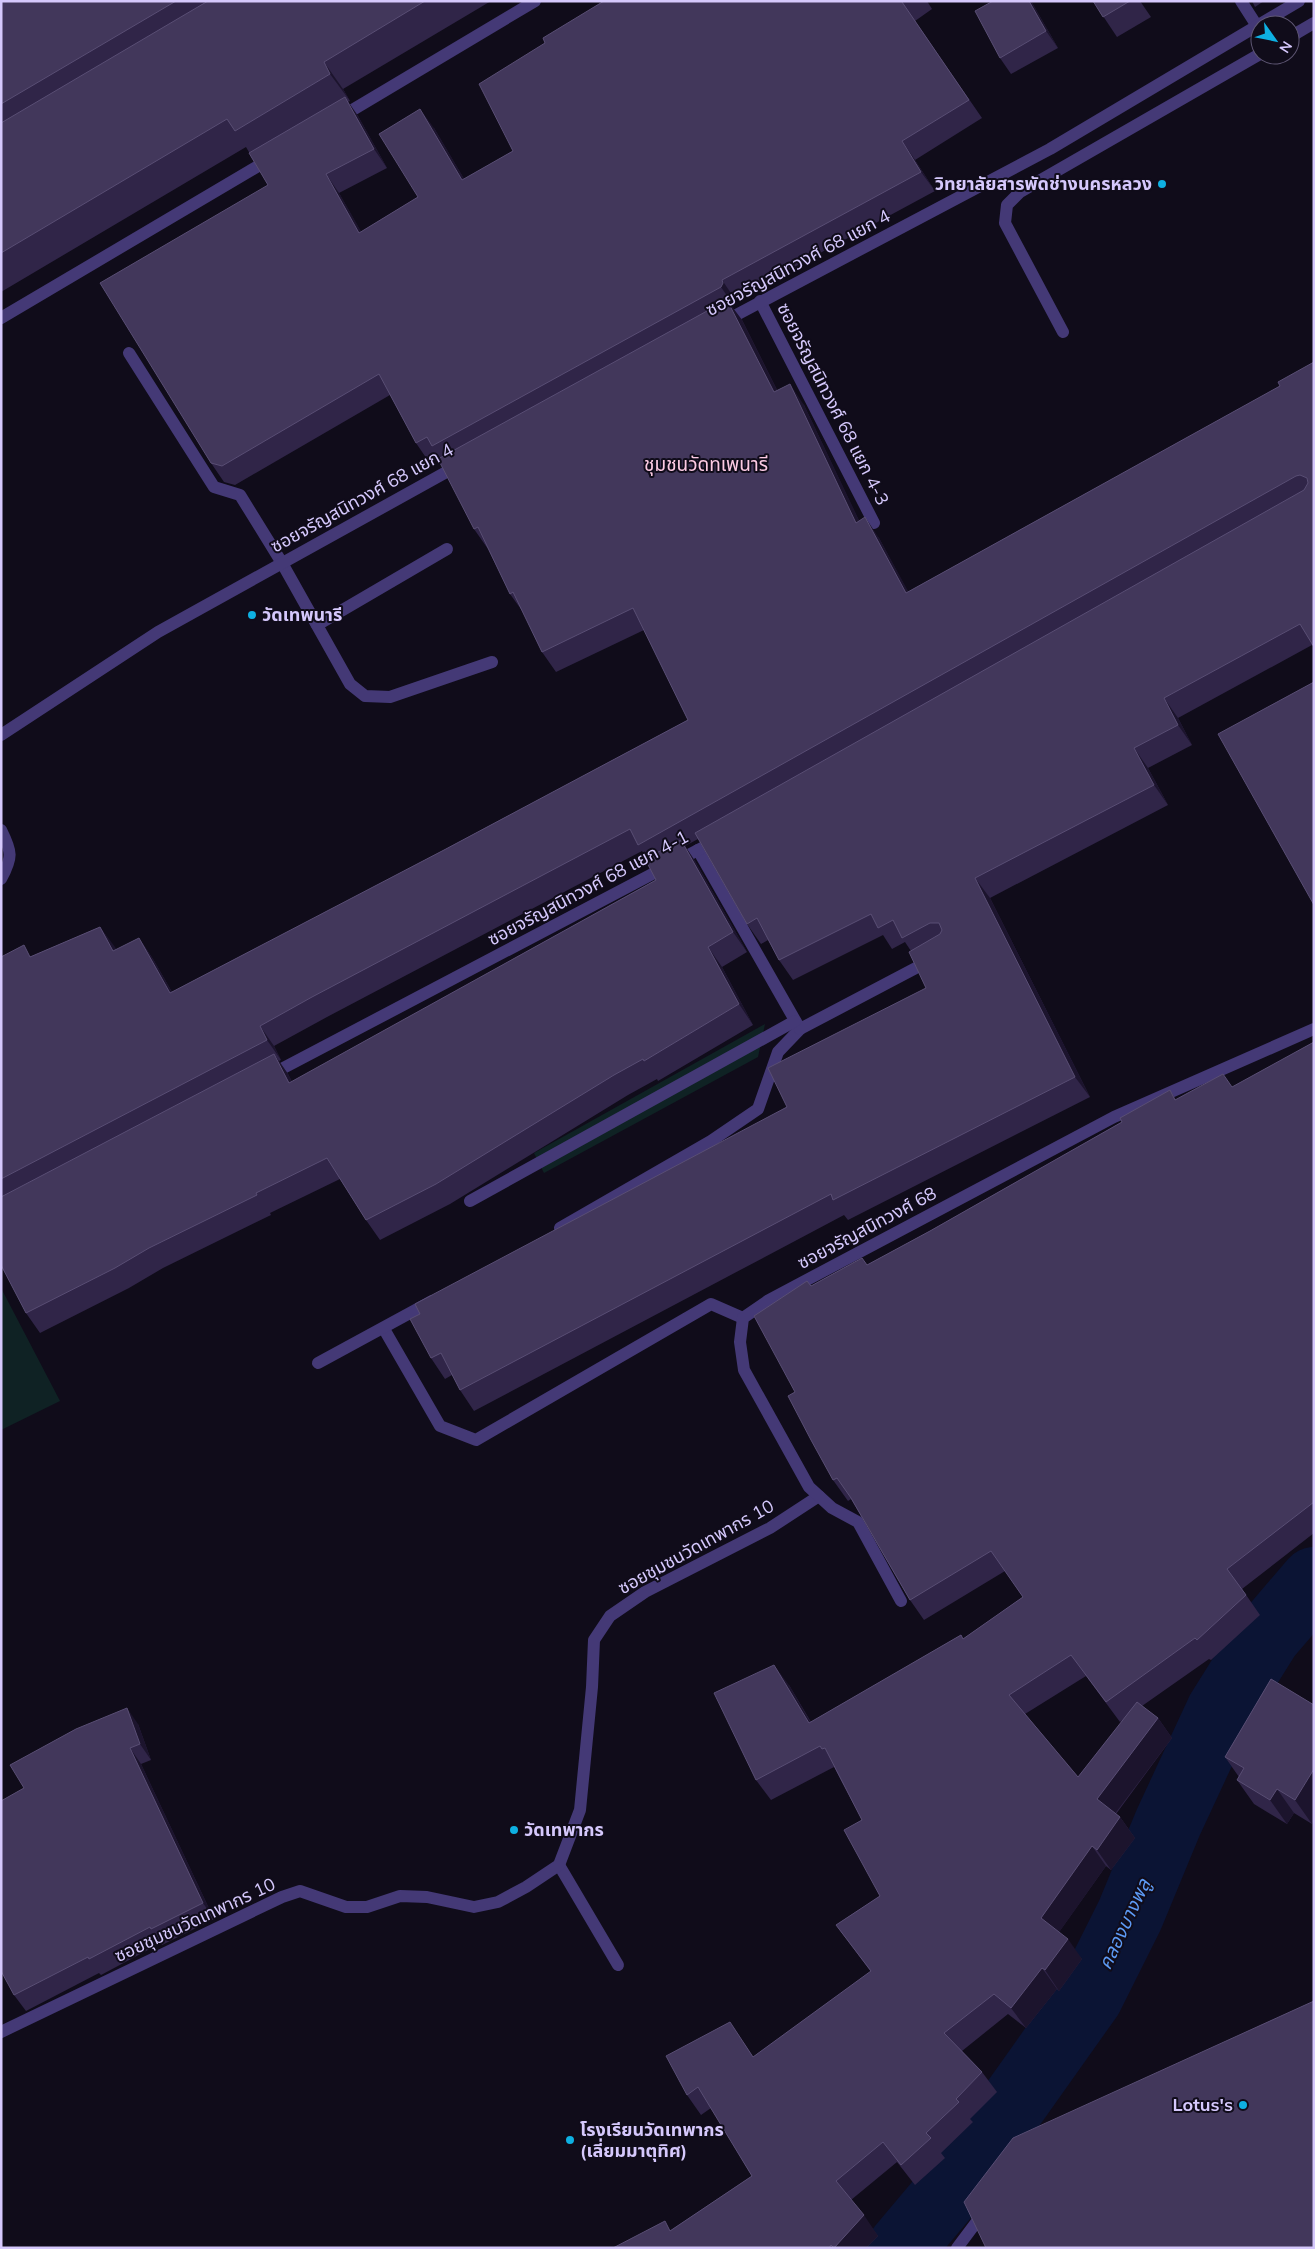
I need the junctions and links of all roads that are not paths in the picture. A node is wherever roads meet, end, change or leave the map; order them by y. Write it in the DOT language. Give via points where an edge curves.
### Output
graph roads {
  1 [pos="535,1"];
  2 [pos="1241,1"];
  3 [pos="1299,1"];
  4 [pos="1250,15"];
  5 [pos="1275,15"];
  6 [pos="1314,23"];
  7 [pos="1250,30"];
  8 [pos="1300,31"];
  9 [pos="1250,60"];
  10 [pos="326,126"];
  11 [pos="284,151"];
  12 [pos="760,301"];
  13 [pos="1,318"];
  14 [pos="707,330"];
  15 [pos="1063,332"];
  16 [pos="129,353"];
  17 [pos="471,459"];
  18 [pos="874,524"];
  19 [pos="447,549"];
  20 [pos="282,563"];
  21 [pos="317,625"];
  22 [pos="492,662"];
  23 [pos="1,735"];
  24 [pos="1,830"];
  25 [pos="726,835"];
  26 [pos="698,850"];
  27 [pos="1,879"];
  28 [pos="940,955"];
  29 [pos="797,1025"];
  30 [pos="1314,1029"];
  31 [pos="257,1082"];
  32 [pos="470,1201"];
  33 [pos="548,1235"];
  34 [pos="444,1294"];
  35 [pos="743,1318"];
  36 [pos="384,1329"];
  37 [pos="318,1363"];
  38 [pos="819,1496"];
  39 [pos="901,1601"];
  40 [pos="559,1865"];
  41 [pos="618,1965"];
  42 [pos="1,2032"];
  43 [pos="994,2200"];
  44 [pos="957,2248"];
  1 -- 10 [label="street"];
  2 -- 4 [label="street"];
  3 -- 5 [label="street, ซอยจรัญสนิทวงศ์ 68 แยก 4"];
  6 -- 8 [label="street"];
  7 -- 12 [label="street, ซอยจรัญสนิทวงศ์ 68 แยก 4" via="1050,149"];
  9 -- 15 [label="street" via="1020,192 1007,205 1005,223"];
  11 -- 13 [label="street"];
  12 -- 14 [label="street, ซอยจรัญสนิทวงศ์ 68 แยก 4"];
  12 -- 18 [label="street, ซอยจรัญสนิทวงศ์ 68 แยก 4-3"];
  16 -- 20 [label="street" via="214,487 240,495"];
  17 -- 20 [label="street, ซอยจรัญสนิทวงศ์ 68 แยก 4"];
  19 -- 21 [label="street"];
  20 -- 21 [label="street"];
  20 -- 23 [label="street, ซอยจรัญสนิทวงศ์ 68 แยก 4" via="158,632"];
  21 -- 22 [label="street" via="350,684 365,696 390,697"];
  24 -- 27 [label="street" via="12,850 9,866"];
  25 -- 26 [label="street, ซอยจรัญสนิทวงศ์ 68 แยก 4-1"];
  26 -- 29 [label="street"];
  26 -- 31 [label="street, ซอยจรัญสนิทวงศ์ 68 แยก 4-1"];
  28 -- 29 [label="street"];
  29 -- 32 [label="street"];
  29 -- 33 [label="street" via="778,1052 758,1109 711,1141"];
  30 -- 35 [label="street, ซอยจรัญสนิทวงศ์ 68" via="1114,1117 777,1295"];
  34 -- 36 [label="street"];
  35 -- 36 [label="street" via="711,1304 476,1440 440,1426"];
  35 -- 38 [label="street" via="740,1342 744,1370 809,1487"];
  36 -- 37 [label="street"];
  38 -- 39 [label="street" via="832,1508 858,1522"];
  38 -- 40 [label="street, ซอยชุมชนวัดเทพากร 10" via="770,1528 645,1592 610,1616 594,1640 580,1810"];
  40 -- 41 [label="street"];
  40 -- 42 [label="street, ซอยชุมชนวัดเทพากร 10" via="498,1902 474,1907 427,1897 400,1896 367,1907 346,1907 300,1891 282,1896"];
  43 -- 44 [label="street"];
}
